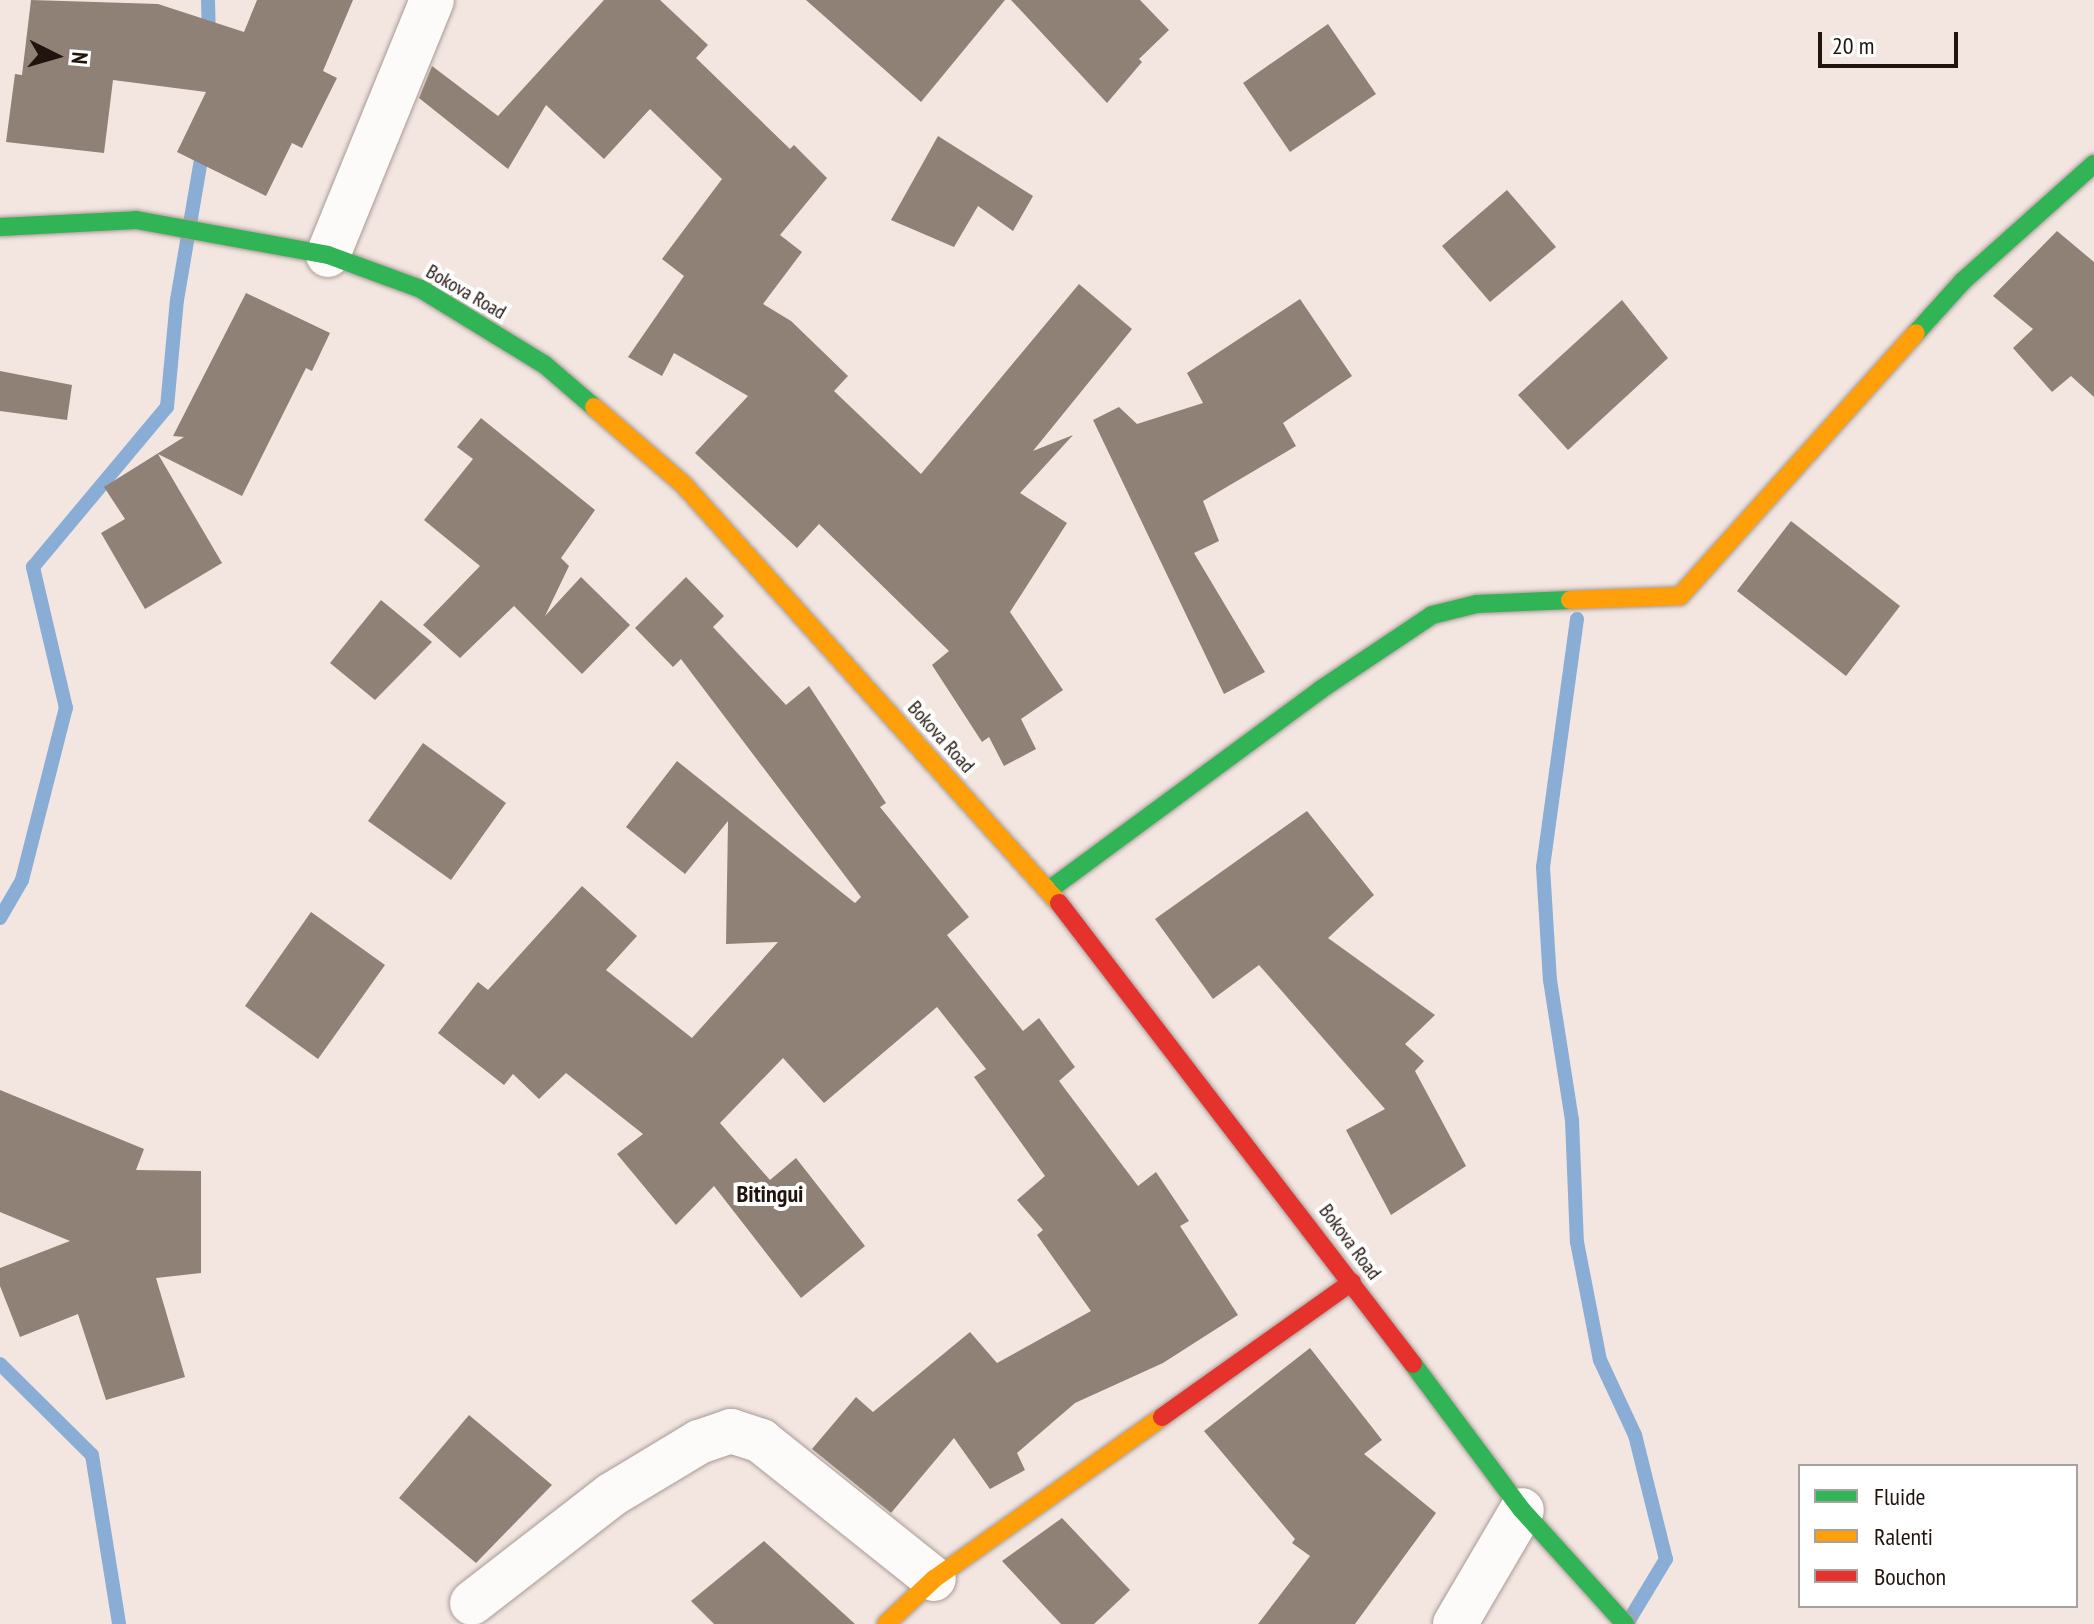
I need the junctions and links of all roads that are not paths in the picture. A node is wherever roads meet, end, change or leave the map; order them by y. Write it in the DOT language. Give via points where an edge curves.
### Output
graph roads {
  1 [pos="432,0"];
  2 [pos="2094,164"];
  3 [pos="0,227"];
  4 [pos="328,255"];
  5 [pos="1049,890"];
  6 [pos="1352,1282"];
  7 [pos="1522,1510"];
  8 [pos="934,1579"];
  9 [pos="472,1603"];
  10 [pos="886,1624"];
  11 [pos="1455,1624"];
  12 [pos="1625,1624"];
  1 -- 4 [label="street"];
  2 -- 5 [label="street" via="1963,281 1680,596 1477,604 1432,615 1320,690"];
  3 -- 4 [label="street, Bokova Road" via="136,220"];
  4 -- 5 [label="street, Bokova Road" via="421,289 545,365 683,484"];
  5 -- 6 [label="street, Bokova Road"];
  6 -- 7 [label="street, Bokova Road"];
  6 -- 8 [label="street"];
  7 -- 11 [label="street"];
  7 -- 12 [label="street, Bokova Road"];
  8 -- 9 [label="street" via="761,1441 731,1431 699,1442 611,1495"];
  8 -- 10 [label="street"];
}
